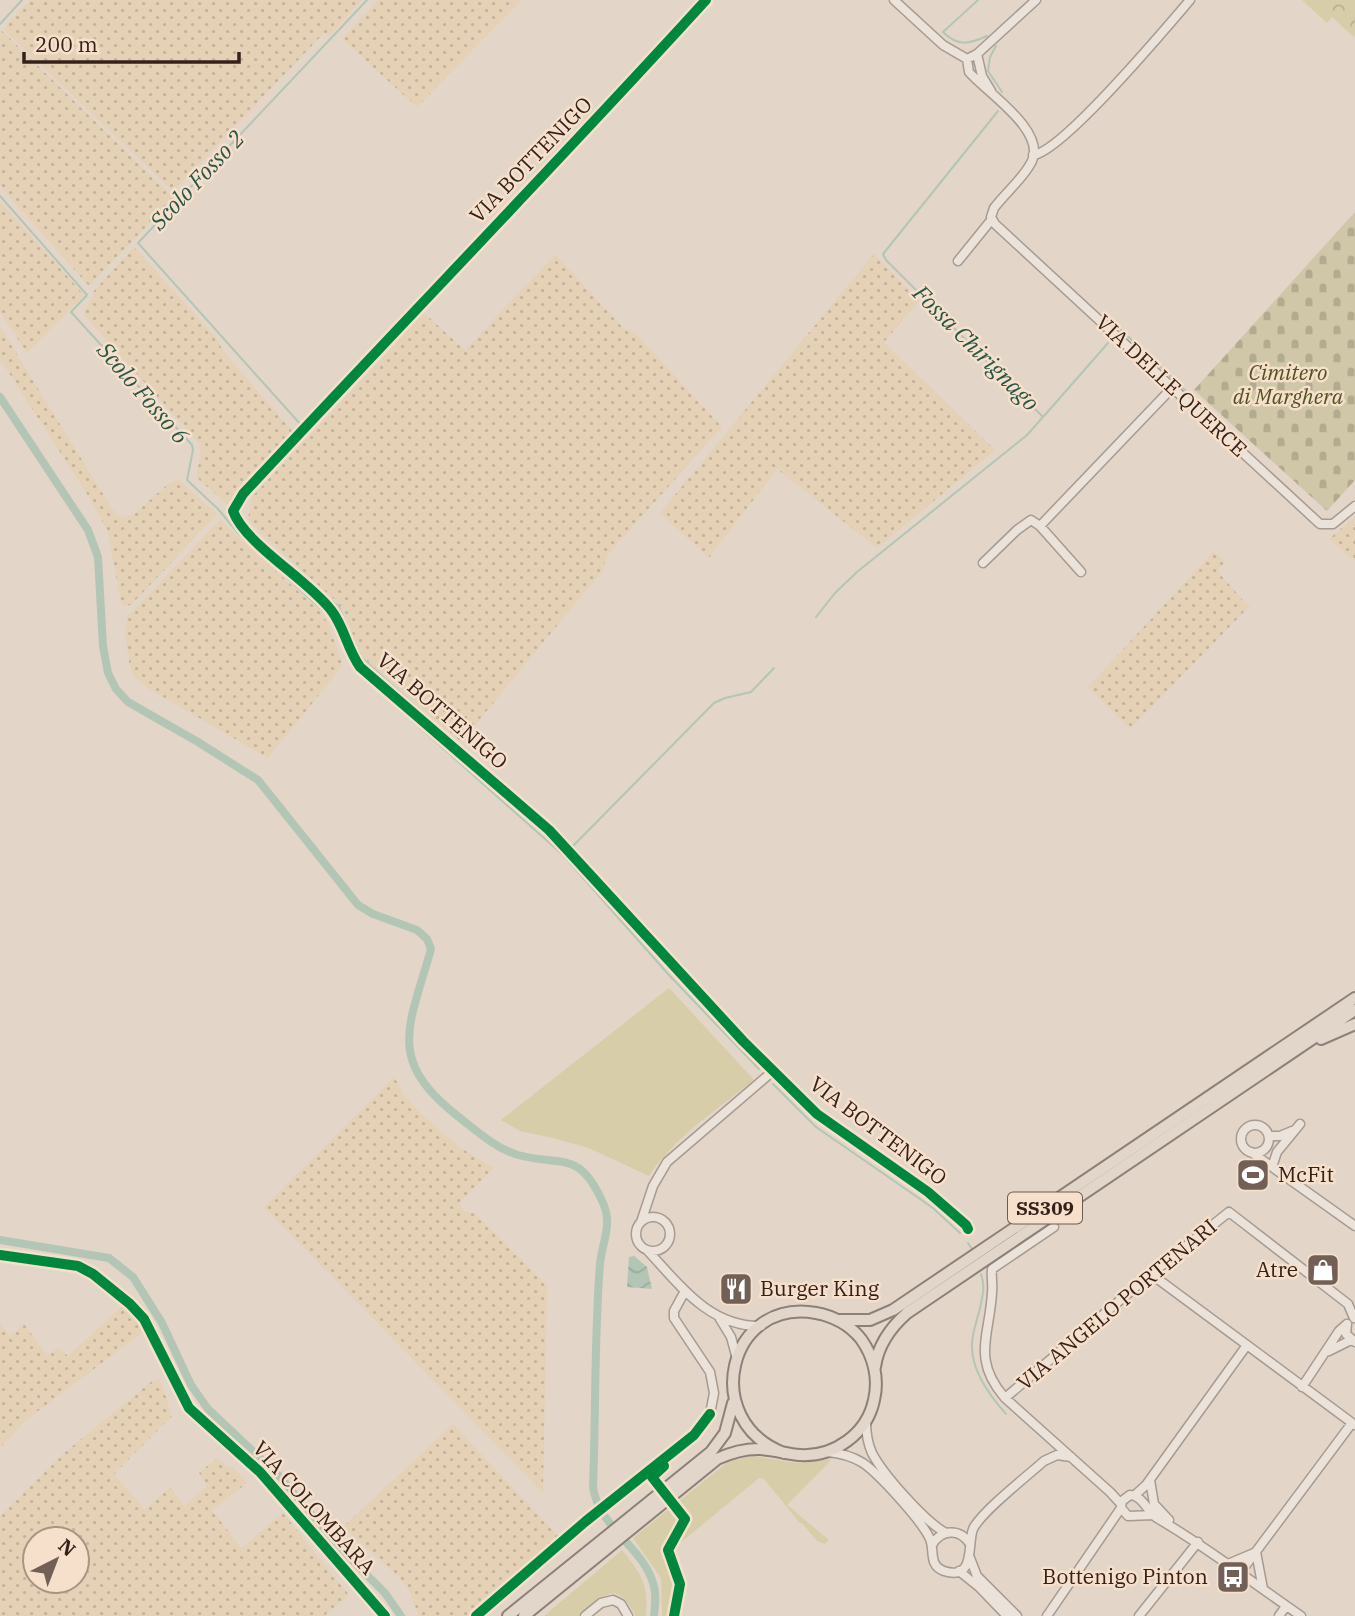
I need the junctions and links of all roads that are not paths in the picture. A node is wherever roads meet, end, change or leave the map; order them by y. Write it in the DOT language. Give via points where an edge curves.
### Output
graph roads {
  1 [pos="706,0"];
  2 [pos="894,0"];
  3 [pos="1035,0"];
  4 [pos="1190,0"];
  5 [pos="977,54"];
  6 [pos="967,59"];
  7 [pos="996,99"];
  8 [pos="1033,155"];
  9 [pos="992,219"];
  10 [pos="958,261"];
  11 [pos="1172,388"];
  12 [pos="1355,506"];
  13 [pos="1040,526"];
  14 [pos="983,563"];
  15 [pos="1081,572"];
  16 [pos="1355,998"];
  17 [pos="1355,1010"];
  18 [pos="1355,1024"];
  19 [pos="1299,1048"];
  20 [pos="774,1071"];
  21 [pos="1268,1143"];
  22 [pos="1284,1143"];
  23 [pos="1251,1152"];
  24 [pos="1275,1168"];
  25 [pos="650,1195"];
  26 [pos="661,1219"];
  27 [pos="641,1222"];
  28 [pos="1355,1226"];
  29 [pos="1054,1227"];
  30 [pos="968,1229"];
  31 [pos="662,1249"];
  32 [pos="647,1250"];
  33 [pos="0,1255"];
  34 [pos="661,1267"];
  35 [pos="1152,1274"];
  36 [pos="685,1291"];
  37 [pos="718,1317"];
  38 [pos="837,1320"];
  39 [pos="1352,1320"];
  40 [pos="761,1326"];
  41 [pos="1353,1340"];
  42 [pos="1247,1345"];
  43 [pos="1326,1353"];
  44 [pos="737,1359"];
  45 [pos="875,1370"];
  46 [pos="1302,1387"];
  47 [pos="1005,1398"];
  48 [pos="734,1399"];
  49 [pos="866,1421"];
  50 [pos="1353,1424"];
  51 [pos="827,1452"];
  52 [pos="784,1453"];
  53 [pos="1071,1457"];
  54 [pos="1148,1482"];
  55 [pos="1110,1492"];
  56 [pos="1136,1499"];
  57 [pos="1121,1506"];
  58 [pos="1139,1514"];
  59 [pos="1128,1516"];
  60 [pos="1154,1516"];
  61 [pos="629,1523"];
  62 [pos="1110,1523"];
  63 [pos="1177,1529"];
  64 [pos="946,1533"];
  65 [pos="607,1541"];
  66 [pos="1198,1542"];
  67 [pos="970,1544"];
  68 [pos="932,1545"];
  69 [pos="1256,1552"];
  70 [pos="970,1558"];
  71 [pos="1228,1564"];
  72 [pos="959,1571"];
  73 [pos="1240,1573"];
  74 [pos="1264,1589"];
  75 [pos="1286,1606"];
  76 [pos="1049,1613"];
  77 [pos="1013,1615"];
  78 [pos="384,1616"];
  79 [pos="477,1616"];
  80 [pos="508,1616"];
  81 [pos="524,1616"];
  82 [pos="585,1616"];
  83 [pos="628,1616"];
  84 [pos="1040,1616"];
  85 [pos="1139,1616"];
  86 [pos="1279,1616"];
  87 [pos="1301,1616"];
  1 -- 20 [label="street, VIA BOTTENIGO" via="580,139 382,343 243,494 233,511 238,523 332,610 360,667 549,830"];
  2 -- 6 [label="street" via="943,45"];
  3 -- 5 [label="street"];
  4 -- 8 [label="street" via="1127,74 1057,142"];
  5 -- 6 [label="street"];
  5 -- 7 [label="street" via="982,76"];
  6 -- 7 [label="street" via="969,72"];
  7 -- 8 [label="street" via="1029,131"];
  8 -- 9 [label="street" via="1030,165 994,208"];
  9 -- 10 [label="street"];
  9 -- 11 [label="street, VIA DELLE QUERCE"];
  11 -- 12 [label="street, VIA DELLE QUERCE" via="1320,524 1333,524"];
  11 -- 13 [label="street"];
  13 -- 14 [label="street" via="1028,520"];
  13 -- 15 [label="street"];
  16 -- 38 [label="main road, SS309" via="893,1310 870,1320"];
  17 -- 19 [label="main road, SS309"];
  18 -- 19 [label="main road"];
  19 -- 45 [label="main road, SS309" via="906,1313 882,1342"];
  20 -- 25 [label="street" via="667,1163"];
  20 -- 30 [label="street, VIA BOTTENIGO" via="817,1114 928,1192"];
  21 -- 22 [label="street"];
  21 -- 22 [label="street" via="1299,1126"];
  21 -- 23 [label="street" via="1260,1152"];
  21 -- 23 [label="street" via="1265,1129 1247,1129 1242,1143"];
  21 -- 24 [label="street"];
  22 -- 24 [label="street" via="1277,1152"];
  23 -- 24 [label="street"];
  24 -- 28 [label="street"];
  25 -- 26 [label="street"];
  25 -- 27 [label="street"];
  26 -- 27 [label="street" via="650,1217"];
  26 -- 31 [label="street" via="670,1232"];
  27 -- 32 [label="street" via="636,1240"];
  29 -- 47 [label="street" via="992,1269 984,1350 993,1383"];
  31 -- 32 [label="street"];
  31 -- 34 [label="street"];
  32 -- 34 [label="street"];
  33 -- 78 [label="street, VIA COLOMBARA" via="78,1266 139,1311 189,1408 260,1472"];
  34 -- 36 [label="street"];
  35 -- 39 [label="street, VIA ANGELO PORTENARI" via="1229,1212 1348,1304"];
  35 -- 42 [label="street"];
  35 -- 47 [label="street, VIA ANGELO PORTENARI"];
  36 -- 37 [label="street"];
  36 -- 79 [label="street" via="674,1318 710,1372 714,1393 710,1414 694,1435"];
  37 -- 40 [label="street" via="739,1325"];
  37 -- 44 [label="street" via="729,1332"];
  38 -- 40 [label="main road, SS309" via="799,1312"];
  38 -- 45 [label="main road, SS309" via="862,1341"];
  39 -- 41 [label="street" via="1346,1334"];
  39 -- 43 [label="street"];
  40 -- 44 [label="main road" via="746,1340"];
  41 -- 43 [label="street"];
  42 -- 46 [label="street"];
  42 -- 54 [label="street"];
  43 -- 46 [label="street"];
  44 -- 48 [label="main road"];
  45 -- 49 [label="main road, SS309" via="875,1396"];
  46 -- 50 [label="street"];
  47 -- 53 [label="street"];
  48 -- 52 [label="main road" via="748,1429"];
  48 -- 61 [label="main road" via="725,1433 711,1452"];
  49 -- 51 [label="main road" via="849,1440"];
  49 -- 64 [label="street" via="868,1442 877,1462 928,1521"];
  50 -- 69 [label="street"];
  51 -- 52 [label="main road"];
  51 -- 68 [label="street" via="849,1456 870,1469 923,1528"];
  52 -- 61 [label="main road" via="745,1450 717,1459"];
  53 -- 55 [label="street"];
  53 -- 67 [label="street" via="1052,1457 1031,1472 975,1524"];
  54 -- 56 [label="street"];
  54 -- 63 [label="street" via="1154,1504"];
  55 -- 56 [label="street"];
  55 -- 57 [label="street"];
  56 -- 57 [label="street"];
  56 -- 58 [label="street"];
  56 -- 60 [label="street"];
  57 -- 59 [label="street"];
  57 -- 62 [label="street"];
  58 -- 59 [label="street"];
  58 -- 60 [label="street"];
  59 -- 62 [label="street"];
  60 -- 63 [label="street"];
  61 -- 65 [label="main road"];
  62 -- 76 [label="street"];
  63 -- 66 [label="street"];
  64 -- 67 [label="street" via="956,1532"];
  64 -- 68 [label="street"];
  65 -- 80 [label="main road"];
  65 -- 81 [label="main road"];
  66 -- 71 [label="street"];
  66 -- 85 [label="street"];
  67 -- 70 [label="street"];
  68 -- 72 [label="street" via="939,1568"];
  69 -- 71 [label="street"];
  69 -- 73 [label="street"];
  69 -- 74 [label="street"];
  70 -- 72 [label="street"];
  70 -- 77 [label="street" via="976,1576"];
  71 -- 73 [label="street"];
  72 -- 77 [label="street"];
  73 -- 74 [label="street"];
  74 -- 75 [label="street"];
  75 -- 86 [label="street"];
  75 -- 87 [label="street"];
  76 -- 84 [label="street"];
  82 -- 83 [label="street" via="613,1600"];
}
